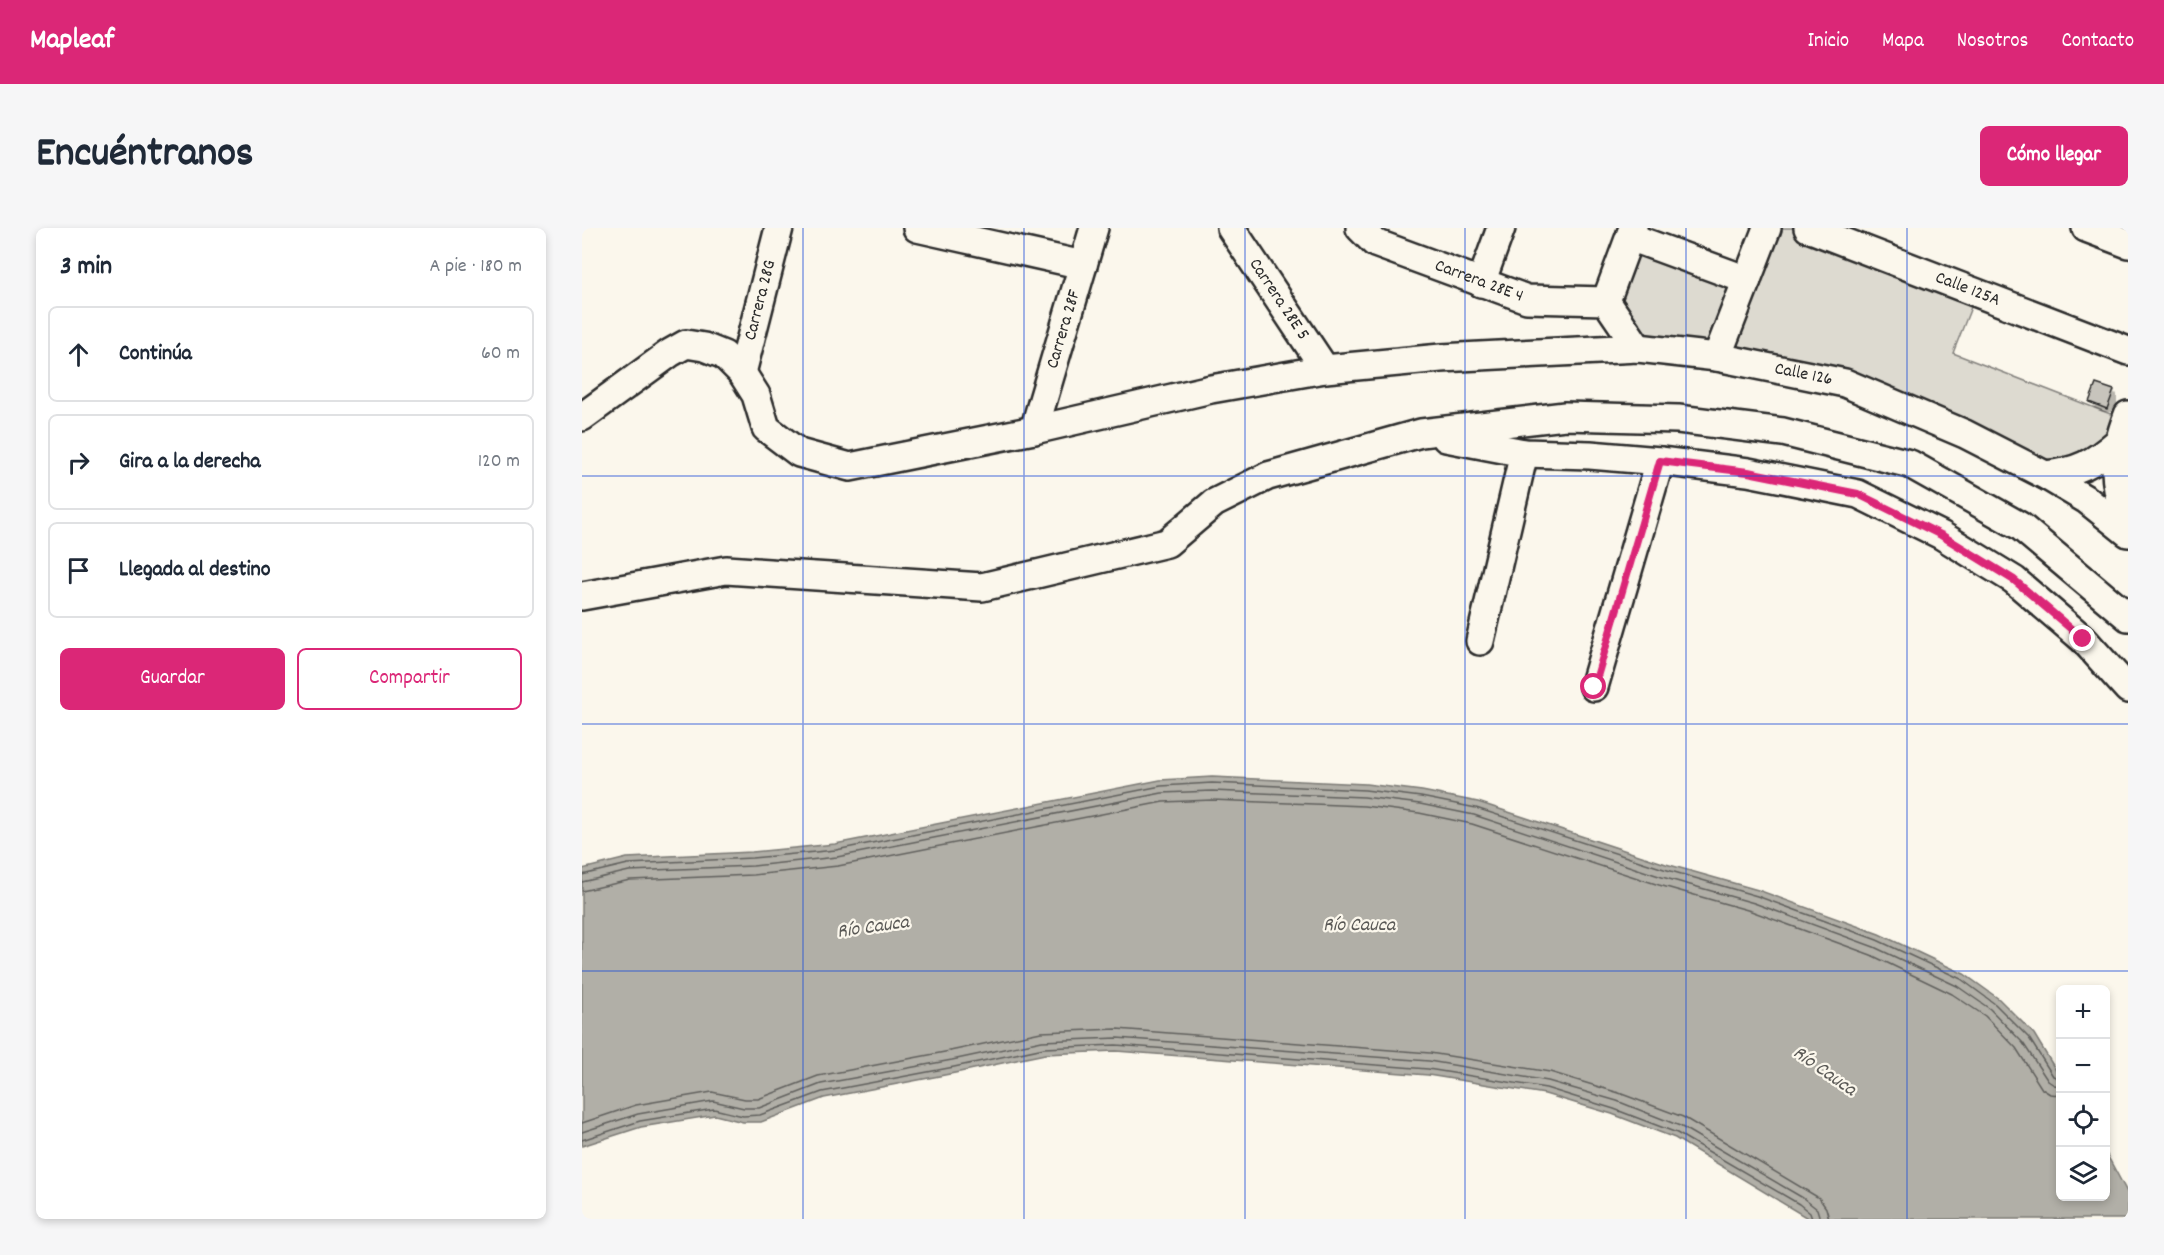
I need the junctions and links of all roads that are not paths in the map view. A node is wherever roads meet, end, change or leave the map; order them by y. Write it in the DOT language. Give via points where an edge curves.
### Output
graph roads {
  1 [pos="779,228"];
  2 [pos="917,228"];
  3 [pos="1094,228"];
  4 [pos="1231,228"];
  5 [pos="1501,228"];
  6 [pos="1767,228"];
  7 [pos="1808,228"];
  8 [pos="2086,228"];
  9 [pos="1372,233"];
  10 [pos="1632,233"];
  11 [pos="2128,244"];
  12 [pos="1083,265"];
  13 [pos="1747,280"];
  14 [pos="1481,283"];
  15 [pos="1606,301"];
  16 [pos="1638,348"];
  17 [pos="2128,351"];
  18 [pos="1718,357"];
  19 [pos="1325,369"];
  20 [pos="742,373"];
  21 [pos="2128,415"];
  22 [pos="582,417"];
  23 [pos="1034,430"];
  24 [pos="1421,433"];
  25 [pos="2118,442"];
  26 [pos="1524,453"];
  27 [pos="1660,461"];
  28 [pos="2045,474"];
  29 [pos="2128,526"];
  30 [pos="2128,533"];
  31 [pos="582,596"];
  32 [pos="2128,616"];
  33 [pos="1480,641"];
  34 [pos="1594,687"];
  35 [pos="2128,689"];
  1 -- 20 [label="street, Carrera 28G"];
  2 -- 12 [label="street"];
  3 -- 12 [label="street, Carrera 28F"];
  4 -- 19 [label="street, Carrera 28E 5"];
  5 -- 14 [label="street"];
  6 -- 13 [label="street"];
  7 -- 17 [label="street, Calle 125A"];
  8 -- 11 [label="street"];
  9 -- 14 [label="street, Carrera 28E 4"];
  10 -- 13 [label="street"];
  10 -- 15 [label="street"];
  12 -- 23 [label="street, Carrera 28F"];
  13 -- 18 [label="street"];
  14 -- 15 [label="street, Carrera 28E 4" via="1527,299"];
  15 -- 16 [label="street"];
  16 -- 18 [label="street, Calle 126"];
  16 -- 19 [label="street, Calle 126" via="1441,358"];
  18 -- 28 [label="street, Calle 126" via="1845,383 1965,434"];
  19 -- 23 [label="street, Calle 126" via="1211,389"];
  20 -- 22 [label="street, Calle 126" via="724,355 686,344"];
  20 -- 23 [label="street, Calle 126" via="756,395 766,428 799,453 850,467"];
  21 -- 25 [label="street"];
  24 -- 26 [label="street"];
  24 -- 31 [label="street" via="1268,476 1214,503 1167,543 982,587 726,570"];
  24 -- 32 [label="street" via="1565,416 1678,419 1783,432 1910,464 2020,526"];
  25 -- 28 [label="street" via="2085,467"];
  25 -- 29 [label="street" via="2117,488"];
  26 -- 27 [label="street"];
  26 -- 33 [label="street"];
  27 -- 34 [label="street"];
  27 -- 35 [label="street" via="1748,472 1858,494 1941,535 2014,580 2083,639"];
  28 -- 30 [label="street, Calle 126" via="2087,500"];
}
